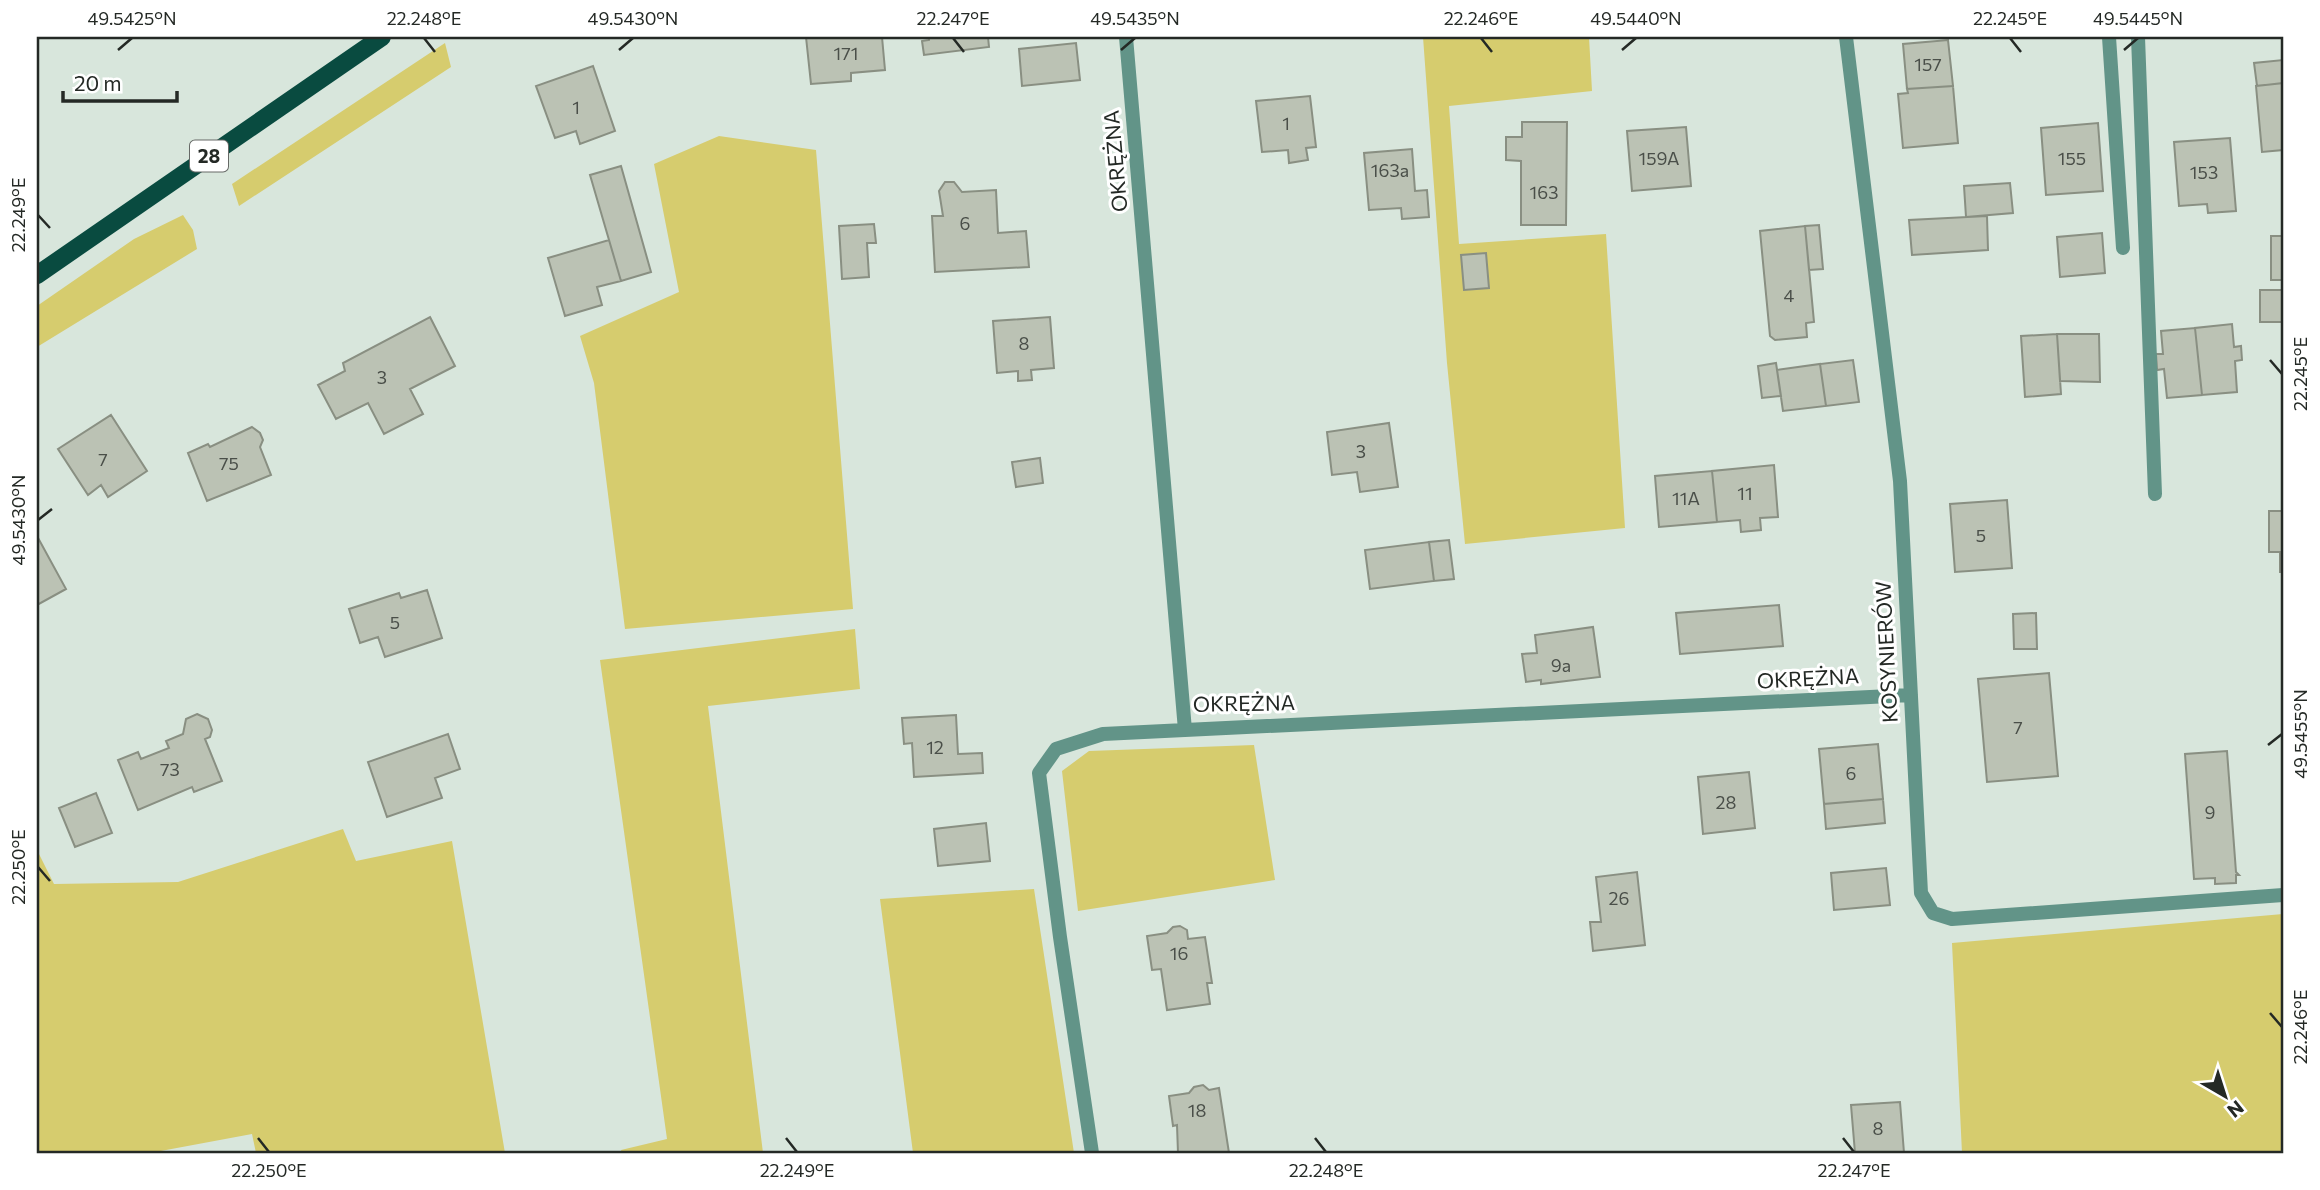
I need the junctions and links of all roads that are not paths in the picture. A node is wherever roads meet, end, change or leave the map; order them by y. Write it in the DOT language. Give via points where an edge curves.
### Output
graph roads {
  1 [pos="382,37"];
  2 [pos="1126,37"];
  3 [pos="1846,37"];
  4 [pos="2109,37"];
  5 [pos="2138,37"];
  6 [pos="2123,248"];
  7 [pos="37,275"];
  8 [pos="2155,494"];
  9 [pos="1910,695"];
  10 [pos="1185,730"];
  11 [pos="2283,895"];
  12 [pos="1092,1153"];
  1 -- 7 [label="main road, 28"];
  2 -- 10 [label="street, OKRĘŻNA"];
  3 -- 9 [label="street, KOSYNIERÓW" via="1900,481"];
  4 -- 6 [label="street"];
  5 -- 8 [label="street"];
  9 -- 10 [label="street, OKRĘŻNA"];
  9 -- 11 [label="street, KOSYNIERÓW" via="1922,893 1933,913 1952,919"];
  10 -- 12 [label="street" via="1103,734 1056,749 1040,773"];
}
